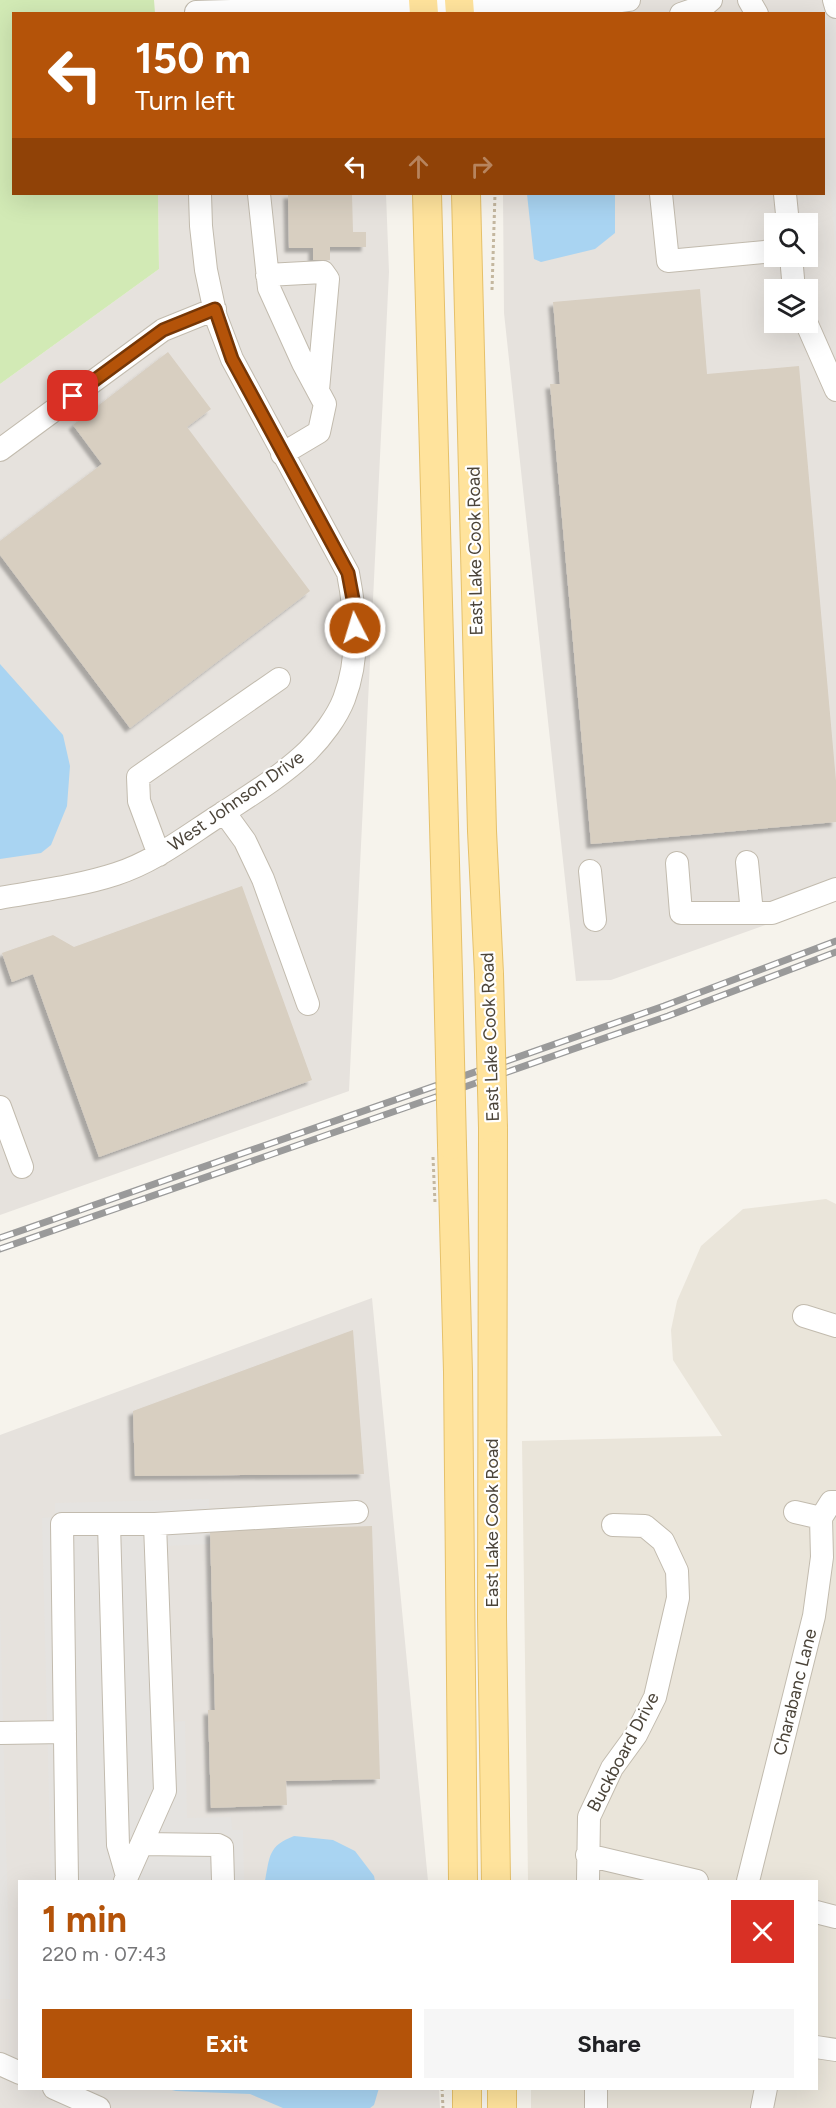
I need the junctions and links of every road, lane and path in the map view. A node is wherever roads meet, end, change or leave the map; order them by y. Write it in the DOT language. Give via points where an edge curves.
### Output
graph roads {
  1 [pos="629,0"];
  2 [pos="711,0"];
  3 [pos="834,0"];
  4 [pos="423,6"];
  5 [pos="459,6"];
  6 [pos="836,8"];
  7 [pos="196,9"];
  8 [pos="687,12"];
  9 [pos="200,195"];
  10 [pos="260,195"];
  11 [pos="428,195"];
  12 [pos="466,195"];
  13 [pos="661,195"];
  14 [pos="785,195"];
  15 [pos="787,213"];
  16 [pos="764,252"];
  17 [pos="267,275"];
  18 [pos="215,309"];
  19 [pos="811,333"];
  20 [pos="318,390"];
  21 [pos="836,390"];
  22 [pos="0,450"];
  23 [pos="282,454"];
  24 [pos="279,679"];
  25 [pos="224,812"];
  26 [pos="159,855"];
  27 [pos="747,862"];
  28 [pos="677,863"];
  29 [pos="590,871"];
  30 [pos="836,889"];
  31 [pos="0,897"];
  32 [pos="752,913"];
  33 [pos="595,920"];
  34 [pos="308,1004"];
  35 [pos="0,1107"];
  36 [pos="22,1167"];
  37 [pos="804,1316"];
  38 [pos="836,1326"];
  39 [pos="829,1507"];
  40 [pos="357,1512"];
  41 [pos="795,1512"];
  42 [pos="109,1524"];
  43 [pos="155,1524"];
  44 [pos="613,1525"];
  45 [pos="0,1732"];
  46 [pos="65,1732"];
  47 [pos="142,1844"];
  48 [pos="587,1855"];
  49 [pos="126,1878"];
  50 [pos="67,1880"];
  51 [pos="223,1880"];
  52 [pos="464,1880"];
  53 [pos="496,1880"];
  54 [pos="588,1880"];
  55 [pos="693,1880"];
  56 [pos="748,1880"];
  57 [pos="818,1912"];
  58 [pos="836,1917"];
  59 [pos="818,2047"];
  60 [pos="836,2050"];
  61 [pos="0,2064"];
  62 [pos="18,2072"];
  63 [pos="58,2090"];
  64 [pos="442,2090"];
  65 [pos="467,2090"];
  66 [pos="502,2090"];
  67 [pos="596,2090"];
  68 [pos="766,2090"];
  69 [pos="99,2108"];
  70 [pos="442,2108"];
  71 [pos="467,2108"];
  72 [pos="502,2108"];
  73 [pos="596,2108"];
  74 [pos="762,2108"];
  1 -- 5 [label="street"];
  2 -- 8 [label="street"];
  3 -- 6 [label="street"];
  4 -- 5 [label="street"];
  4 -- 7 [label="street"];
  9 -- 18 [label="street, West Johnson Drive" via="206,270"];
  10 -- 17 [label="street"];
  11 -- 52 [label="main road, East Lake Cook Road, bridge" via="458,1372"];
  12 -- 53 [label="main road, East Lake Cook Road, bridge" via="493,1128"];
  13 -- 16 [label="street" via="668,261"];
  14 -- 15 [label="street"];
  17 -- 20 [label="street" via="268,288"];
  17 -- 20 [label="street" via="323,272 328,279"];
  18 -- 22 [label="street" via="163,330"];
  18 -- 23 [label="street, West Johnson Drive" via="232,359"];
  19 -- 21 [label="street"];
  20 -- 23 [label="street" via="326,404 319,432"];
  23 -- 25 [label="street, West Johnson Drive" via="348,573 355,610 353,670 344,699 308,751"];
  24 -- 26 [label="street" via="138,777 139,801"];
  25 -- 26 [label="street, West Johnson Drive"];
  25 -- 34 [label="street" via="245,841 263,879"];
  26 -- 31 [label="street, West Johnson Drive" via="116,874"];
  27 -- 32 [label="street"];
  28 -- 32 [label="street" via="681,913"];
  29 -- 33 [label="street"];
  30 -- 32 [label="street" via="772,913"];
  35 -- 36 [label="street"];
  37 -- 38 [label="street"];
  39 -- 41 [label="street"];
  39 -- 56 [label="street, Charabanc Lane" via="814,1616"];
  40 -- 43 [label="street"];
  42 -- 43 [label="street"];
  42 -- 46 [label="street" via="62,1524"];
  42 -- 49 [label="street" via="118,1845"];
  43 -- 47 [label="street" via="165,1791"];
  44 -- 48 [label="street, Buckboard Drive" via="645,1526 663,1540 677,1571 678,1598 655,1697 636,1735 612,1768 589,1817"];
  45 -- 46 [label="street"];
  46 -- 50 [label="street"];
  47 -- 49 [label="street"];
  47 -- 51 [label="street" via="218,1845 222,1847"];
  48 -- 54 [label="street, Buckboard Drive"];
  48 -- 55 [label="street"];
  57 -- 58 [label="street"];
  59 -- 60 [label="street"];
  61 -- 62 [label="street"];
  63 -- 69 [label="street"];
  64 -- 70 [label="path"];
  65 -- 71 [label="main road"];
  66 -- 72 [label="main road"];
  67 -- 73 [label="street"];
  68 -- 74 [label="street"];
}
